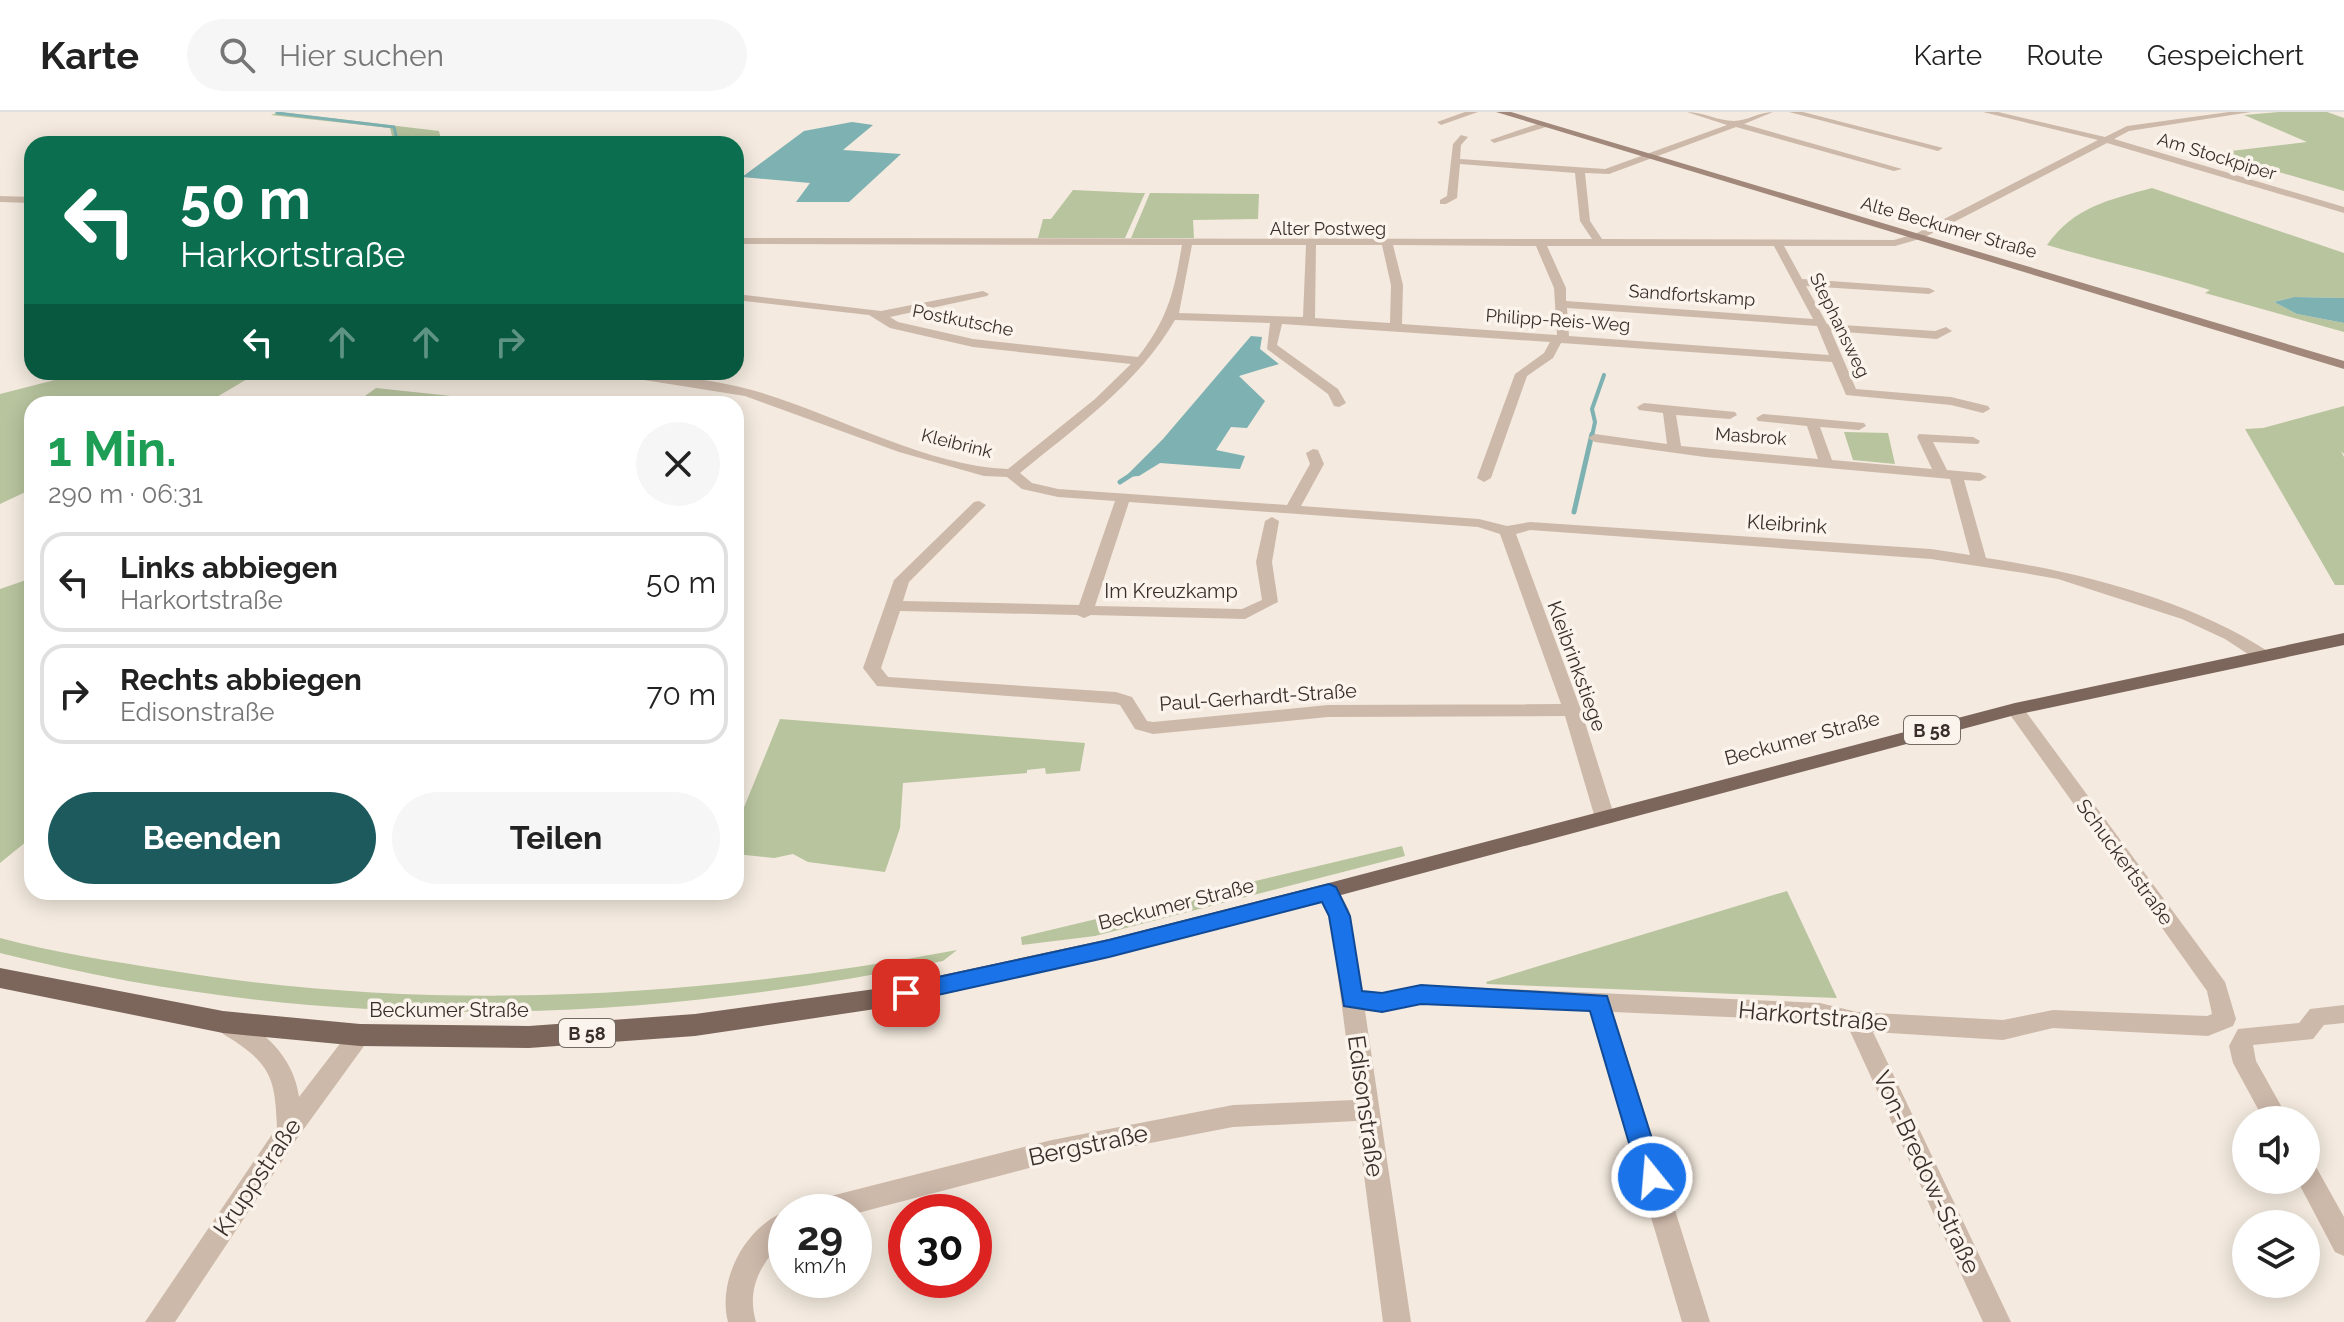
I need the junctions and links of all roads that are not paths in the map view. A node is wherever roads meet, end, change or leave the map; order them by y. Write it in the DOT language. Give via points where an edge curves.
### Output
graph roads {
  1 [pos="1474,112"];
  2 [pos="1501,112"];
  3 [pos="1769,112"];
  4 [pos="1793,112"];
  5 [pos="1987,112"];
  6 [pos="2174,112"];
  7 [pos="2247,112"];
  8 [pos="1697,113"];
  9 [pos="2190,118"];
  10 [pos="1441,122"];
  11 [pos="1543,125"];
  12 [pos="1737,125"];
  13 [pos="1464,137"];
  14 [pos="2102,139"];
  15 [pos="1494,140"];
  16 [pos="1938,148"];
  17 [pos="1652,157"];
  18 [pos="1455,161"];
  19 [pos="1897,169"];
  20 [pos="1580,172"];
  21 [pos="0,199"];
  22 [pos="24,200"];
  23 [pos="1443,202"];
  24 [pos="2344,210"];
  25 [pos="1919,236"];
  26 [pos="744,241"];
  27 [pos="1187,244"];
  28 [pos="1311,244"];
  29 [pos="1387,244"];
  30 [pos="1541,244"];
  31 [pos="1600,244"];
  32 [pos="1778,244"];
  33 [pos="1799,282"];
  34 [pos="1929,291"];
  35 [pos="983,294"];
  36 [pos="744,298"];
  37 [pos="1561,304"];
  38 [pos="881,315"];
  39 [pos="1172,316"];
  40 [pos="1277,320"];
  41 [pos="1309,321"];
  42 [pos="1822,325"];
  43 [pos="1396,328"];
  44 [pos="1946,331"];
  45 [pos="1560,338"];
  46 [pos="1836,359"];
  47 [pos="1140,361"];
  48 [pos="2344,365"];
  49 [pos="668,380"];
  50 [pos="1339,403"];
  51 [pos="1644,407"];
  52 [pos="1983,409"];
  53 [pos="1669,410"];
  54 [pos="1730,415"];
  55 [pos="1763,418"];
  56 [pos="1812,422"];
  57 [pos="1859,426"];
  58 [pos="1595,438"];
  59 [pos="1973,441"];
  60 [pos="1674,447"];
  61 [pos="1313,453"];
  62 [pos="1826,462"];
  63 [pos="1011,473"];
  64 [pos="1949,474"];
  65 [pos="1980,477"];
  66 [pos="1484,478"];
  67 [pos="1123,499"];
  68 [pos="979,505"];
  69 [pos="1291,511"];
  70 [pos="1272,521"];
  71 [pos="1507,531"];
  72 [pos="1979,560"];
  73 [pos="892,606"];
  74 [pos="1084,613"];
  75 [pos="2344,639"];
  76 [pos="2263,656"];
  77 [pos="2015,709"];
  78 [pos="1572,710"];
  79 [pos="1605,818"];
  80 [pos="1329,892"];
  81 [pos="0,978"];
  82 [pos="1352,1000"];
  83 [pos="1599,1002"];
  84 [pos="2344,1014"];
  85 [pos="2225,1019"];
  86 [pos="1857,1021"];
  87 [pos="223,1022"];
  88 [pos="360,1035"];
  89 [pos="2269,1106"];
  90 [pos="1366,1110"];
  91 [pos="289,1129"];
  92 [pos="2317,1194"];
  93 [pos="872,1197"];
  94 [pos="768,1237"];
  95 [pos="2344,1243"];
  96 [pos="159,1322"];
  97 [pos="742,1322"];
  98 [pos="1397,1322"];
  99 [pos="1696,1322"];
  100 [pos="1997,1322"];
  1 -- 10 [label="street"];
  2 -- 11 [label="street, Alte Beckumer Straße"];
  3 -- 12 [label="street"];
  4 -- 16 [label="street"];
  5 -- 14 [label="street, Am Stockpiper"];
  6 -- 9 [label="street"];
  7 -- 9 [label="street, Alter Postweg"];
  8 -- 12 [label="street"];
  9 -- 14 [label="street, Alter Postweg"];
  11 -- 15 [label="street"];
  11 -- 17 [label="street, Alte Beckumer Straße"];
  12 -- 17 [label="street"];
  12 -- 19 [label="street"];
  13 -- 18 [label="street" via="1457,144"];
  14 -- 24 [label="street, Am Stockpiper"];
  14 -- 25 [label="street, Alter Postweg"];
  17 -- 20 [label="street" via="1618,170"];
  17 -- 25 [label="street, Alte Beckumer Straße"];
  18 -- 20 [label="street"];
  18 -- 23 [label="street" via="1452,198"];
  20 -- 31 [label="street" via="1585,221"];
  21 -- 22 [label="street"];
  25 -- 32 [label="street, Alter Postweg" via="1876,245"];
  25 -- 48 [label="street, Alte Beckumer Straße"];
  26 -- 27 [label="street, Alter Postweg"];
  27 -- 28 [label="street, Alter Postweg"];
  27 -- 39 [label="street"];
  28 -- 29 [label="street, Alter Postweg"];
  28 -- 41 [label="street"];
  29 -- 30 [label="street, Alter Postweg"];
  29 -- 43 [label="street" via="1397,285"];
  30 -- 31 [label="street, Alter Postweg"];
  30 -- 37 [label="street" via="1553,267"];
  31 -- 32 [label="street, Alter Postweg"];
  32 -- 33 [label="street, Stephansweg"];
  33 -- 34 [label="street"];
  33 -- 42 [label="street, Stephansweg"];
  35 -- 38 [label="street"];
  36 -- 38 [label="street, Postkutsche"];
  37 -- 42 [label="street, Sandfortskamp"];
  37 -- 45 [label="street"];
  38 -- 47 [label="street, Postkutsche" via="894,325 973,343"];
  39 -- 40 [label="street, Philipp-Reis-Weg"];
  39 -- 47 [label="street"];
  40 -- 41 [label="street, Philipp-Reis-Weg"];
  40 -- 50 [label="street" via="1271,346 1333,392"];
  41 -- 43 [label="street, Philipp-Reis-Weg"];
  42 -- 44 [label="street, Sandfortskamp" via="1937,335"];
  42 -- 46 [label="street, Stephansweg"];
  43 -- 45 [label="street, Philipp-Reis-Weg"];
  45 -- 46 [label="street, Philipp-Reis-Weg"];
  45 -- 66 [label="street" via="1549,355 1521,374"];
  46 -- 52 [label="street, Stephansweg" via="1851,392"];
  47 -- 63 [label="street"];
  49 -- 63 [label="street, Kleibrink" via="748,393 928,457 984,472"];
  51 -- 53 [label="street"];
  53 -- 54 [label="street"];
  53 -- 60 [label="street"];
  55 -- 56 [label="street"];
  56 -- 57 [label="street, Masbrok"];
  56 -- 62 [label="street, Masbrok"];
  58 -- 60 [label="street, Masbrok"];
  59 -- 64 [label="street" via="1924,437"];
  60 -- 62 [label="street, Masbrok"];
  61 -- 69 [label="street" via="1317,464"];
  62 -- 64 [label="street, Masbrok"];
  63 -- 67 [label="street, Kleibrink" via="1035,489"];
  64 -- 65 [label="street, Masbrok"];
  64 -- 72 [label="street"];
  67 -- 69 [label="street, Kleibrink"];
  67 -- 74 [label="street, Im Kreuzkamp"];
  68 -- 73 [label="street" via="902,580"];
  69 -- 71 [label="street, Kleibrink" via="1479,523"];
  70 -- 74 [label="street, Im Kreuzkamp" via="1264,562 1270,602 1245,614"];
  71 -- 72 [label="street, Kleibrink" via="1530,526"];
  71 -- 78 [label="street, Kleibrinkstiege"];
  72 -- 76 [label="street, Kleibrink" via="2061,575 2188,616"];
  73 -- 74 [label="street, Im Kreuzkamp"];
  73 -- 78 [label="street, Paul-Gerhardt-Straße" via="872,668 883,682 1116,698 1126,701 1141,725 1153,728 1328,711"];
  75 -- 76 [label="main road, Beckumer Straße / B 58"];
  76 -- 77 [label="main road, Beckumer Straße / B 58"];
  77 -- 79 [label="main road, Beckumer Straße / B 58"];
  77 -- 85 [label="street, Schuckertstraße" via="2217,988"];
  78 -- 79 [label="street, Kleibrinkstiege"];
  79 -- 80 [label="main road, Beckumer Straße / B 58"];
  80 -- 82 [label="street, Edisonstraße" via="1339,916"];
  80 -- 88 [label="main road, Beckumer Straße / B 58" via="882,998 695,1025 544,1036"];
  81 -- 87 [label="main road, Beckumer Straße / B 58"];
  82 -- 83 [label="street, Harkortstraße" via="1382,1003 1421,994"];
  82 -- 90 [label="street, Edisonstraße"];
  83 -- 86 [label="street, Harkortstraße" via="1820,1012"];
  83 -- 99 [label="street"];
  84 -- 89 [label="street" via="2318,1016 2305,1032 2246,1036 2241,1046 2245,1063"];
  85 -- 86 [label="street, Harkortstraße" via="2208,1026 2053,1019 2003,1030"];
  86 -- 100 [label="street, Von-Bredow-Straße"];
  87 -- 88 [label="main road, Beckumer Straße / B 58"];
  87 -- 91 [label="street" via="269,1050 288,1086"];
  88 -- 91 [label="street, Kruppstraße"];
  90 -- 93 [label="street, Bergstraße" via="1233,1116 1052,1151"];
  90 -- 98 [label="street, Edisonstraße"];
  91 -- 96 [label="street, Kruppstraße"];
  92 -- 95 [label="street"];
  94 -- 97 [label="street" via="742,1279 737,1296"];
}
